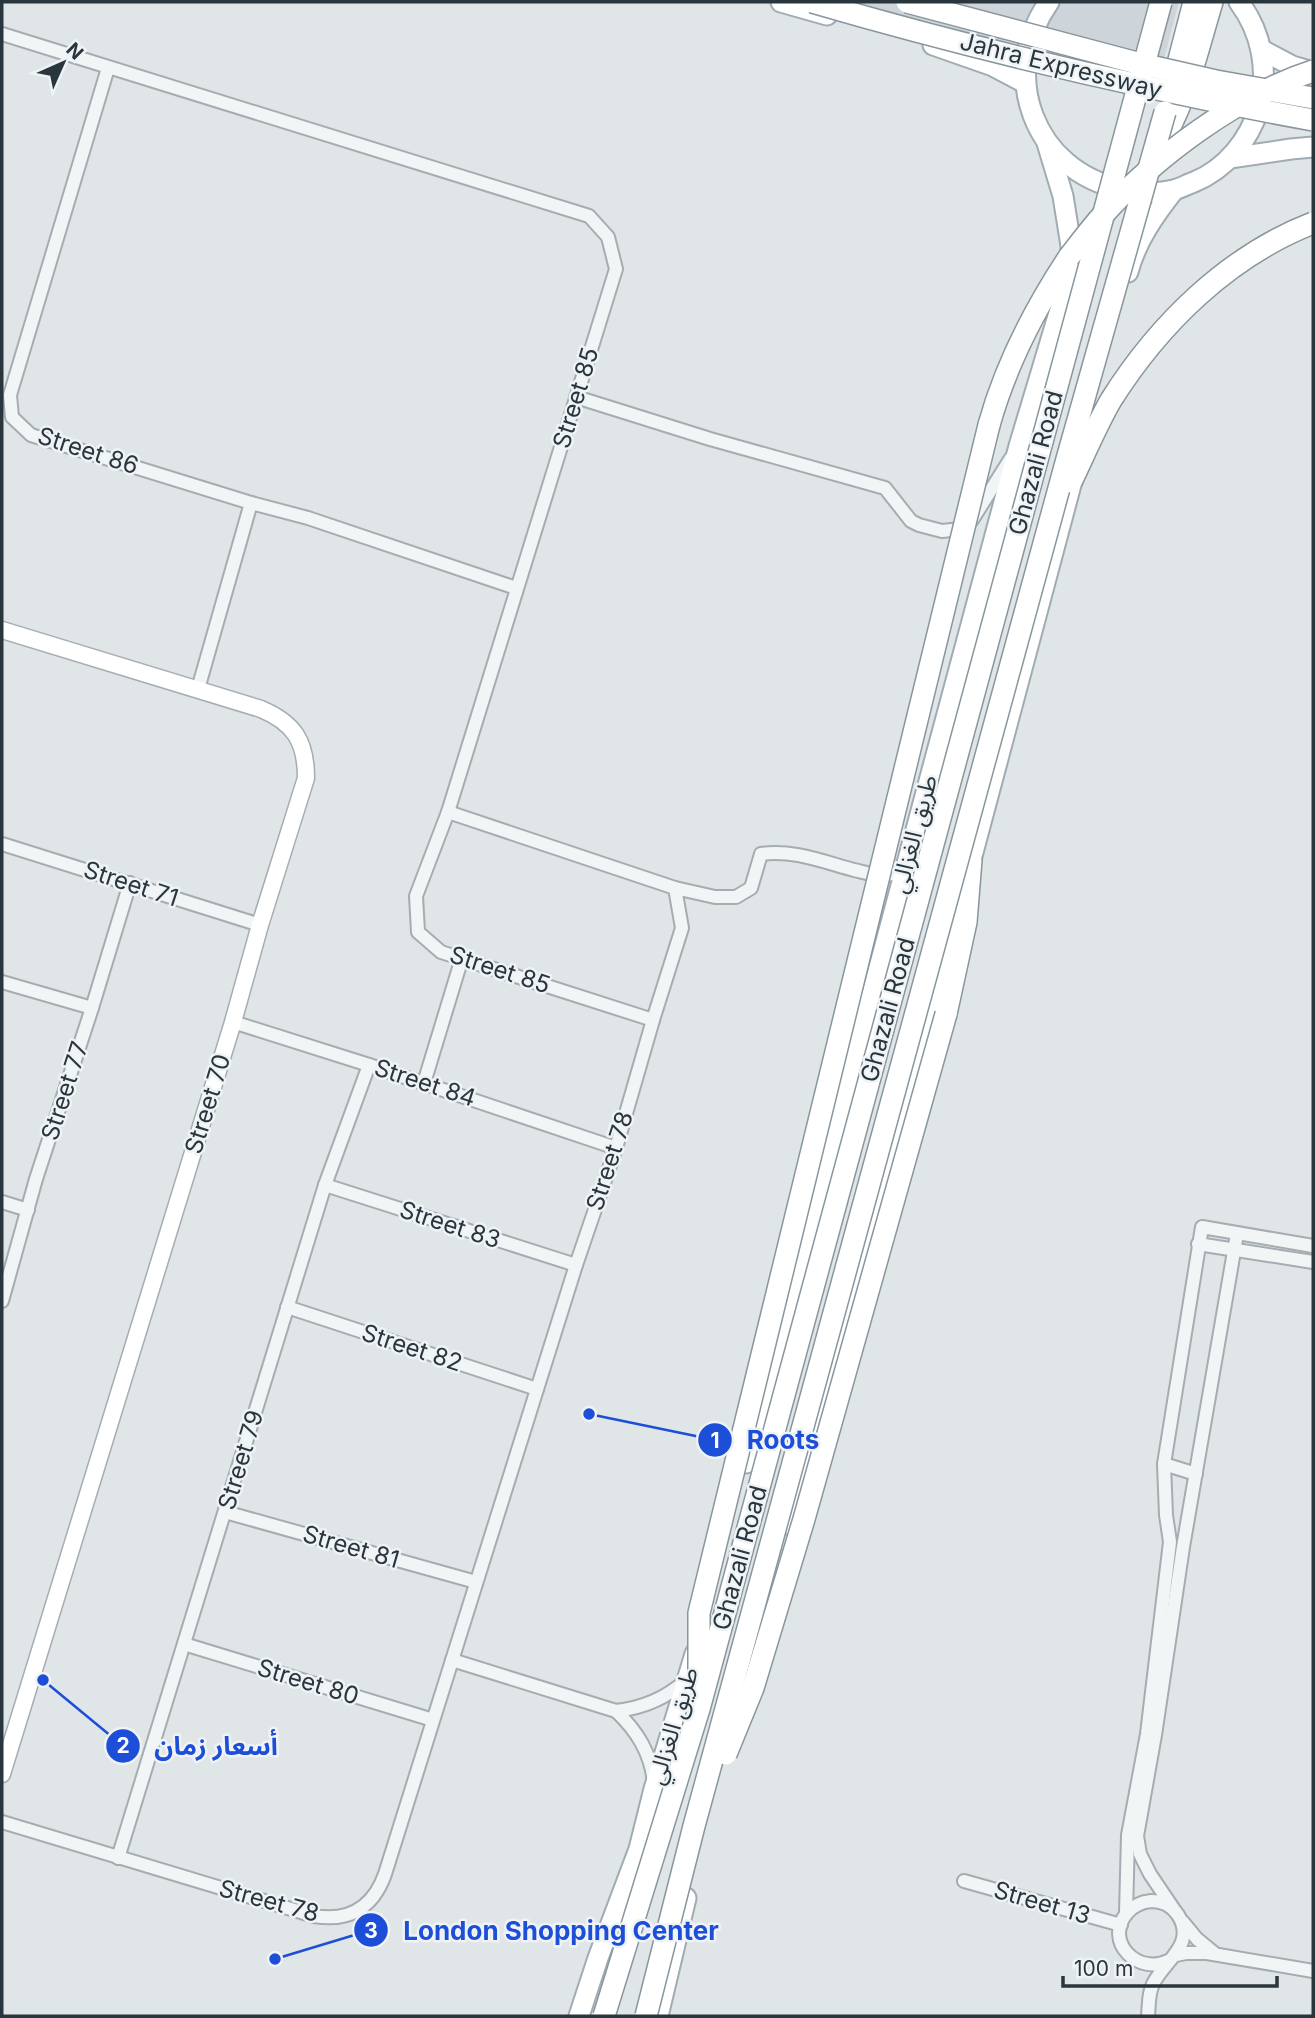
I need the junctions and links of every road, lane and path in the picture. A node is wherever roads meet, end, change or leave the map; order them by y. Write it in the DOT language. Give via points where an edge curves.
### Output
graph roads {
  1 [pos="781,2"];
  2 [pos="812,2"];
  3 [pos="907,2"];
  4 [pos="1049,2"];
  5 [pos="1161,2"];
  6 [pos="1194,2"];
  7 [pos="1212,2"];
  8 [pos="1239,2"];
  9 [pos="2,34"];
  10 [pos="1262,50"];
  11 [pos="108,68"];
  12 [pos="1313,72"];
  13 [pos="1025,83"];
  14 [pos="1313,98"];
  15 [pos="1313,121"];
  16 [pos="1047,143"];
  17 [pos="1313,147"];
  18 [pos="1230,158"];
  19 [pos="1152,159"];
  20 [pos="1174,190"];
  21 [pos="1313,223"];
  22 [pos="576,397"];
  23 [pos="1018,446"];
  24 [pos="251,503"];
  25 [pos="1050,524"];
  26 [pos="516,588"];
  27 [pos="2,630"];
  28 [pos="198,690"];
  29 [pos="448,812"];
  30 [pos="2,844"];
  31 [pos="971,860"];
  32 [pos="906,864"];
  33 [pos="131,883"];
  34 [pos="675,888"];
  35 [pos="260,925"];
  36 [pos="462,958"];
  37 [pos="2,982"];
  38 [pos="92,1009"];
  39 [pos="653,1020"];
  40 [pos="233,1022"];
  41 [pos="369,1065"];
  42 [pos="424,1083"];
  43 [pos="616,1147"];
  44 [pos="325,1185"];
  45 [pos="2,1202"];
  46 [pos="28,1210"];
  47 [pos="1237,1234"];
  48 [pos="1198,1244"];
  49 [pos="1313,1246"];
  50 [pos="1235,1249"];
  51 [pos="1313,1262"];
  52 [pos="576,1265"];
  53 [pos="2,1301"];
  54 [pos="287,1307"];
  55 [pos="537,1389"];
  56 [pos="1164,1464"];
  57 [pos="1196,1474"];
  58 [pos="225,1512"];
  59 [pos="476,1582"];
  60 [pos="184,1644"];
  61 [pos="452,1660"];
  62 [pos="688,1679"];
  63 [pos="699,1709"];
  64 [pos="616,1710"];
  65 [pos="433,1720"];
  66 [pos="2,1774"];
  67 [pos="654,1789"];
  68 [pos="2,1822"];
  69 [pos="694,1826"];
  70 [pos="118,1858"];
  71 [pos="964,1881"];
  72 [pos="1178,1915"];
  73 [pos="1123,1919"];
  74 [pos="1218,1955"];
  75 [pos="1173,1957"];
  76 [pos="1138,1962"];
  77 [pos="1313,1971"];
  78 [pos="1150,1991"];
  79 [pos="579,2016"];
  80 [pos="604,2016"];
  81 [pos="646,2016"];
  82 [pos="658,2016"];
  83 [pos="1147,2016"];
  1 -- 13 [label="main road" via="959,53"];
  2 -- 15 [label="highway, Jahra Expressway, bridge" via="1123,82"];
  3 -- 14 [label="highway, Jahra Expressway, bridge" via="1137,63"];
  4 -- 13 [label="main road" via="1027,49"];
  5 -- 63 [label="highway, Ghazali Road, bridge"];
  6 -- 19 [label="highway, Ghazali Road, bridge"];
  7 -- 19 [label="highway, bridge" via="1179,110"];
  8 -- 10 [label="main road"];
  9 -- 11 [label="street, Street 85"];
  10 -- 12 [label="main road"];
  10 -- 18 [label="main road" via="1262,97 1244,140"];
  11 -- 22 [label="street, Street 85" via="589,216 608,237 616,268"];
  11 -- 24 [label="street, Street 86" via="10,395 12,417 31,435"];
  12 -- 63 [label="highway, bridge" via="1275,86 1186,141 1103,215 1043,297 997,398 699,1613"];
  13 -- 16 [label="main road" via="1032,114"];
  16 -- 20 [label="main road" via="1072,169 1104,186 1139,193"];
  16 -- 23 [label="main road, طريق الغزالي" via="1063,196 1071,246 1070,276"];
  17 -- 18 [label="main road"];
  18 -- 20 [label="main road" via="1204,177"];
  19 -- 25 [label="highway, Ghazali Road, bridge"];
  20 -- 31 [label="main road" via="1132,258"];
  21 -- 25 [label="highway, bridge" via="1259,250 1221,276 1188,303 1146,350 1110,402"];
  22 -- 23 [label="street" via="886,488 906,516 942,531 961,529 972,520"];
  22 -- 26 [label="street, Street 85"];
  23 -- 32 [label="main road, طريق الغزالي"];
  24 -- 26 [label="street, Street 86"];
  24 -- 28 [label="street"];
  25 -- 69 [label="highway, Ghazali Road, bridge"];
  26 -- 29 [label="street, Street 85"];
  27 -- 28 [label="street, Street 70"];
  28 -- 35 [label="street, Street 70" via="278,716 292,729 306,760 306,778"];
  29 -- 34 [label="street"];
  29 -- 36 [label="street, Street 85" via="415,897 418,932 441,952"];
  30 -- 33 [label="street, Street 71"];
  31 -- 69 [label="highway, bridge" via="966,922 946,1014 804,1519 753,1688"];
  31 -- 82 [label="main road" via="723,1756"];
  32 -- 34 [label="street" via="884,876 772,852 761,854 751,888 736,897"];
  32 -- 62 [label="main road, طريق الغزالي"];
  33 -- 35 [label="street, Street 71"];
  33 -- 38 [label="street, Street 77"];
  34 -- 39 [label="street, Street 78" via="682,928"];
  35 -- 40 [label="street, Street 70"];
  36 -- 39 [label="street, Street 85"];
  36 -- 42 [label="street"];
  37 -- 38 [label="street"];
  38 -- 46 [label="street, Street 77"];
  39 -- 43 [label="street, Street 78"];
  40 -- 41 [label="street, Street 84"];
  40 -- 66 [label="street, Street 70"];
  41 -- 42 [label="street, Street 84"];
  41 -- 44 [label="street, Street 79"];
  42 -- 43 [label="street, Street 84"];
  43 -- 52 [label="street, Street 78"];
  44 -- 52 [label="street, Street 83"];
  44 -- 54 [label="street, Street 79"];
  45 -- 46 [label="street"];
  46 -- 53 [label="street, Street 77"];
  47 -- 48 [label="street" via="1202,1227"];
  47 -- 49 [label="street"];
  47 -- 50 [label="street"];
  48 -- 50 [label="street"];
  48 -- 56 [label="street"];
  50 -- 51 [label="street"];
  50 -- 57 [label="street"];
  52 -- 55 [label="street, Street 78"];
  54 -- 55 [label="street, Street 82"];
  54 -- 58 [label="street, Street 79"];
  55 -- 59 [label="street, Street 78"];
  56 -- 57 [label="street"];
  56 -- 73 [label="street" via="1170,1542 1147,1734 1128,1835"];
  57 -- 72 [label="street" via="1137,1836 1150,1874"];
  58 -- 59 [label="street, Street 81"];
  58 -- 60 [label="street, Street 79"];
  59 -- 61 [label="street, Street 78"];
  60 -- 65 [label="street, Street 80"];
  60 -- 70 [label="street, Street 79"];
  61 -- 64 [label="street"];
  61 -- 65 [label="street, Street 78"];
  62 -- 64 [label="street" via="655,1702"];
  62 -- 67 [label="main road, طريق الغزالي"];
  63 -- 80 [label="highway, Ghazali Road, bridge"];
  64 -- 67 [label="street" via="643,1746"];
  65 -- 70 [label="street, Street 78" via="381,1885 368,1903 348,1915 313,1916"];
  67 -- 79 [label="main road" via="639,1849"];
  68 -- 70 [label="street, Street 78"];
  69 -- 81 [label="highway, Ghazali Road, bridge"];
  71 -- 73 [label="street, Street 13"];
  72 -- 73 [label="street" via="1155,1901 1134,1906"];
  72 -- 74 [label="street" via="1197,1940"];
  72 -- 75 [label="street" via="1184,1938"];
  73 -- 76 [label="street" via="1121,1942"];
  74 -- 75 [label="street" via="1197,1952"];
  74 -- 77 [label="street"];
  75 -- 76 [label="street" via="1155,1965"];
  75 -- 78 [label="street"];
  76 -- 78 [label="street"];
  78 -- 83 [label="street"];
}
